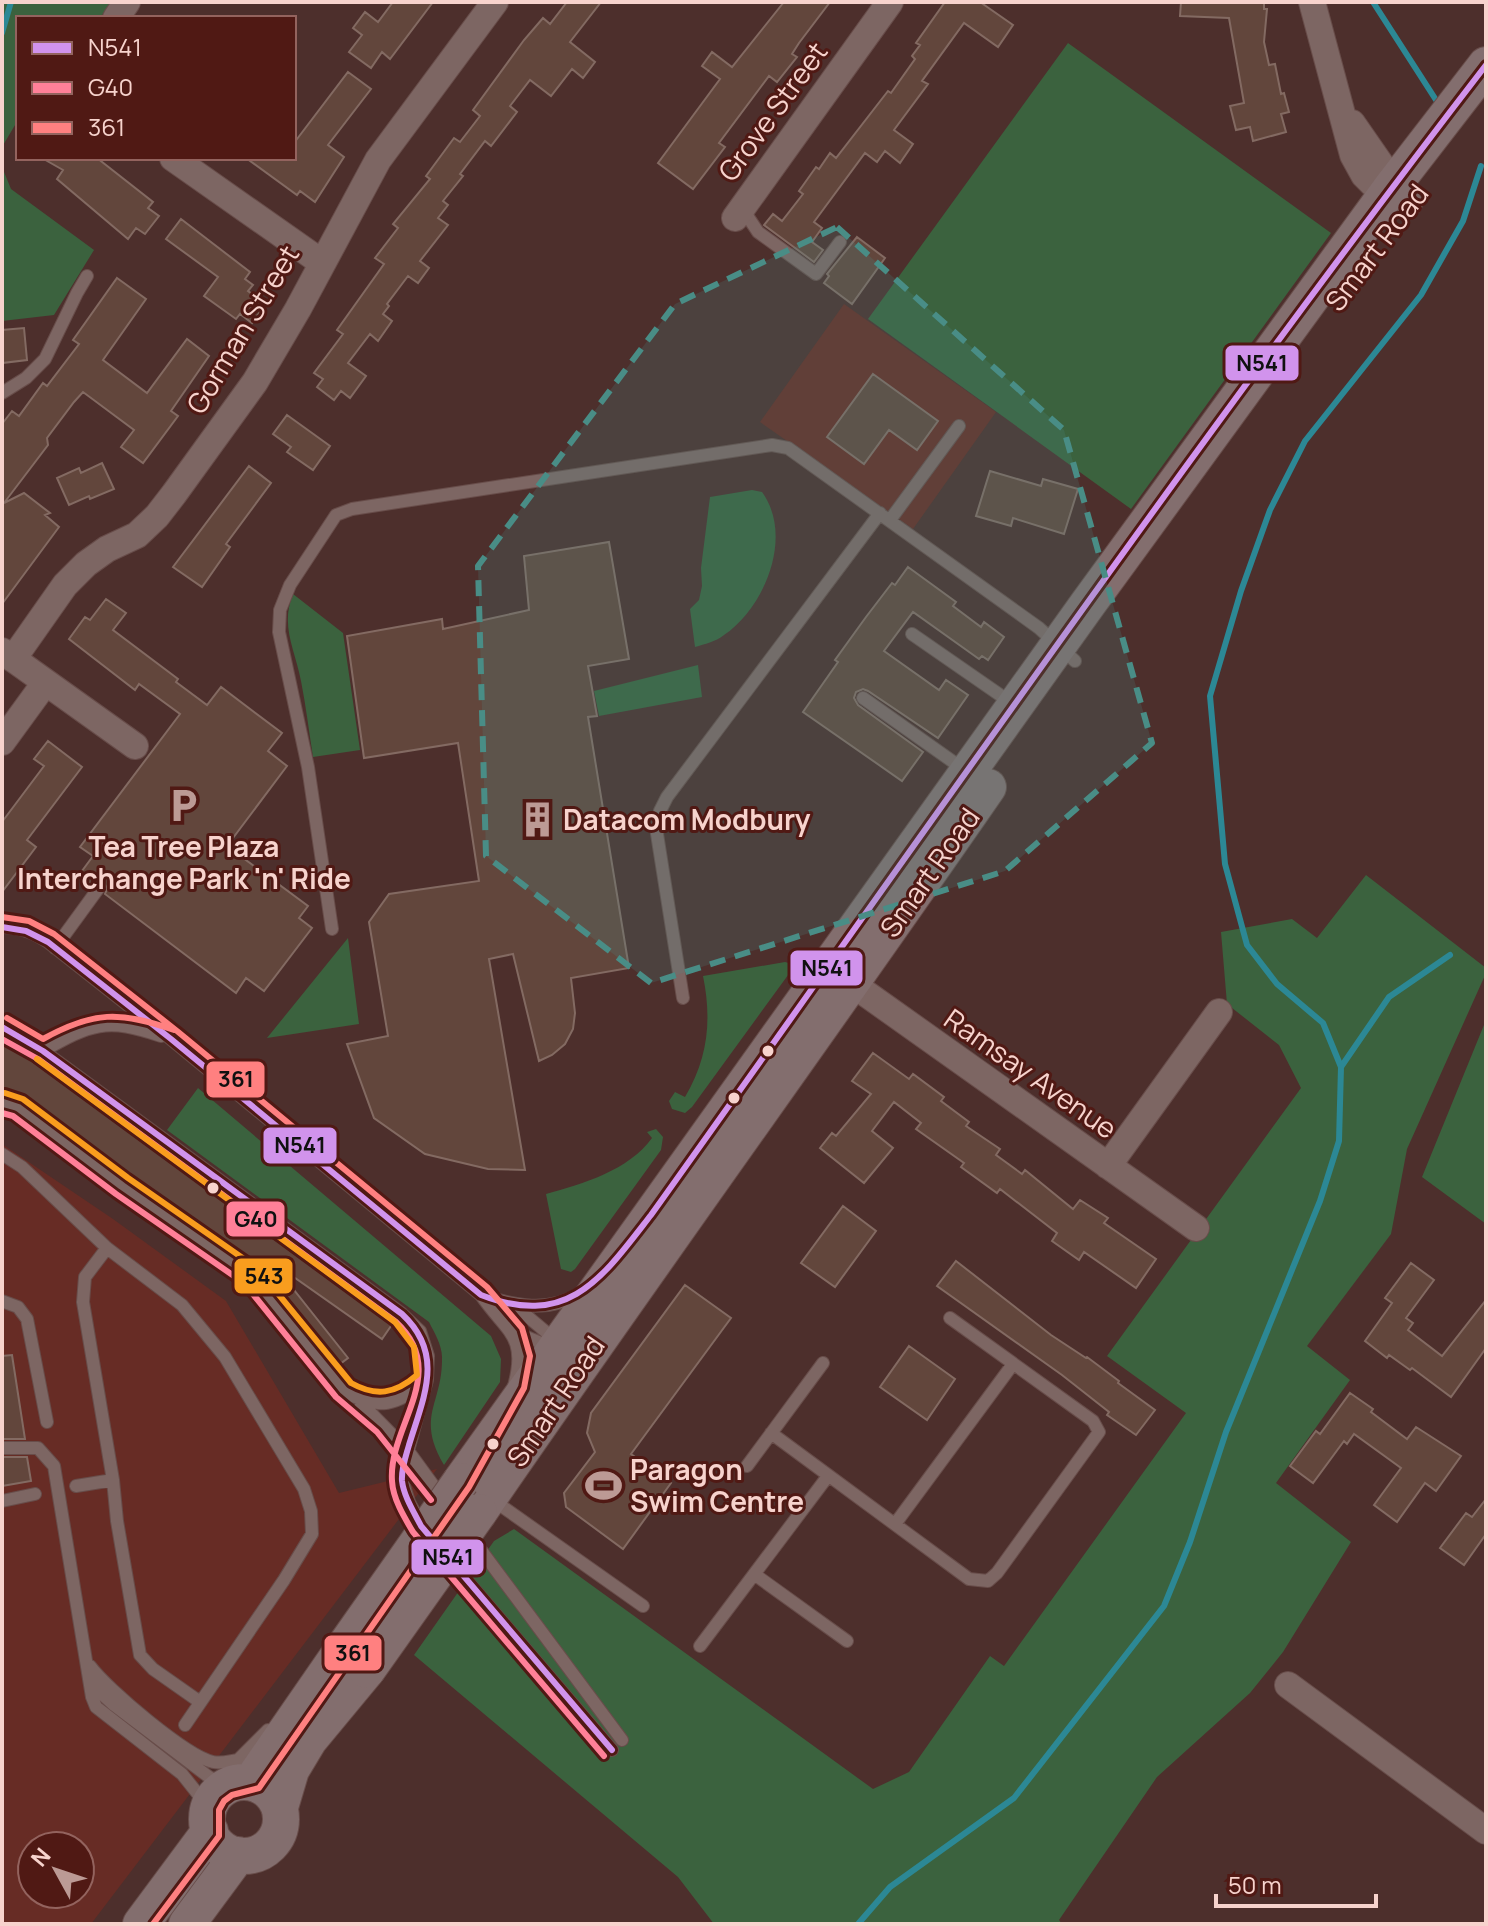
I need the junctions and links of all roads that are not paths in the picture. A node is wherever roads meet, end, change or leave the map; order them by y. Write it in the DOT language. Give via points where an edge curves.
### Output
graph roads {
  1 [pos="495,2"];
  2 [pos="890,2"];
  3 [pos="1312,2"];
  4 [pos="1486,65"];
  5 [pos="1486,104"];
  6 [pos="176,160"];
  7 [pos="1400,195"];
  8 [pos="738,213"];
  9 [pos="840,242"];
  10 [pos="321,262"];
  11 [pos="87,276"];
  12 [pos="2,393"];
  13 [pos="959,426"];
  14 [pos="885,517"];
  15 [pos="912,634"];
  16 [pos="1067,653"];
  17 [pos="7,655"];
  18 [pos="45,683"];
  19 [pos="863,698"];
  20 [pos="1015,706"];
  21 [pos="2,742"];
  22 [pos="135,746"];
  23 [pos="968,772"];
  24 [pos="98,889"];
  25 [pos="2,927"];
  26 [pos="332,929"];
  27 [pos="55,948"];
  28 [pos="841,977"];
  29 [pos="683,998"];
  30 [pos="1219,1012"];
  31 [pos="2,1027"];
  32 [pos="171,1039"];
  33 [pos="43,1051"];
  34 [pos="2,1103"];
  35 [pos="2,1154"];
  36 [pos="1108,1166"];
  37 [pos="651,1215"];
  38 [pos="1196,1228"];
  39 [pos="107,1248"];
  40 [pos="481,1295"];
  41 [pos="2,1301"];
  42 [pos="515,1306"];
  43 [pos="950,1318"];
  44 [pos="512,1331"];
  45 [pos="571,1352"];
  46 [pos="823,1363"];
  47 [pos="1013,1364"];
  48 [pos="427,1380"];
  49 [pos="360,1402"];
  50 [pos="47,1422"];
  51 [pos="771,1433"];
  52 [pos="2,1446"];
  53 [pos="524,1447"];
  54 [pos="409,1452"];
  55 [pos="747,1466"];
  56 [pos="828,1476"];
  57 [pos="113,1480"];
  58 [pos="76,1486"];
  59 [pos="35,1494"];
  60 [pos="476,1497"];
  61 [pos="2,1501"];
  62 [pos="895,1524"];
  63 [pos="754,1574"];
  64 [pos="643,1606"];
  65 [pos="847,1641"];
  66 [pos="700,1646"];
  67 [pos="356,1658"];
  68 [pos="88,1663"];
  69 [pos="1288,1685"];
  70 [pos="200,1702"];
  71 [pos="185,1725"];
  72 [pos="622,1740"];
  73 [pos="612,1750"];
  74 [pos="224,1802"];
  75 [pos="280,1807"];
  76 [pos="1486,1831"];
  77 [pos="238,1855"];
  78 [pos="141,1924"];
  79 [pos="187,1924"];
  1 -- 10 [label="street, Gorman Street" via="378,160"];
  2 -- 8 [label="street, Grove Street"];
  3 -- 7 [label="street" via="1353,155 1373,184"];
  4 -- 7 [label="main road, Smart Road"];
  5 -- 7 [label="main road, Smart Road"];
  6 -- 10 [label="street"];
  7 -- 16 [label="main road, Smart Road" via="1297,351"];
  8 -- 9 [label="lane" via="816,274"];
  10 -- 17 [label="street, Gorman Street" via="255,382 157,516 137,535 86,564"];
  11 -- 12 [label="lane" via="45,359"];
  13 -- 14 [label="lane"];
  14 -- 16 [label="lane"];
  14 -- 26 [label="lane" via="788,448 772,445 336,515 290,585 280,610 279,632 308,767"];
  14 -- 29 [label="lane" via="660,811 657,834"];
  15 -- 20 [label="lane"];
  16 -- 20 [label="main road, Smart Road"];
  16 -- 28 [label="main road, Smart Road"];
  17 -- 18 [label="street"];
  18 -- 21 [label="street"];
  18 -- 22 [label="street"];
  19 -- 23 [label="lane"];
  20 -- 23 [label="main road, Smart Road"];
  23 -- 28 [label="main road, Smart Road"];
  24 -- 27 [label="lane"];
  25 -- 27 [label="lane" via="34,933"];
  27 -- 32 [label="lane"];
  28 -- 36 [label="street, Ramsay Avenue"];
  28 -- 37 [label="main road, Smart Road"];
  28 -- 45 [label="main road, Smart Road"];
  30 -- 36 [label="street"];
  31 -- 33 [label="lane"];
  32 -- 33 [label="lane" via="103,1023"];
  32 -- 40 [label="lane"];
  33 -- 48 [label="lane" via="402,1314 420,1331 428,1356"];
  34 -- 49 [label="lane" via="17,1107 251,1276 344,1391"];
  35 -- 39 [label="lane"];
  36 -- 38 [label="street, Ramsay Avenue"];
  37 -- 42 [label="lane" via="601,1278 578,1296 552,1305"];
  37 -- 45 [label="main road, Smart Road"];
  39 -- 57 [label="lane" via="85,1277 83,1302"];
  39 -- 70 [label="lane" via="182,1305 225,1357 304,1489 311,1511 312,1534"];
  40 -- 42 [label="lane"];
  40 -- 44 [label="lane"];
  41 -- 50 [label="lane" via="18,1307 27,1319"];
  42 -- 45 [label="lane"];
  43 -- 47 [label="lane"];
  44 -- 45 [label="lane"];
  44 -- 60 [label="lane" via="520,1356 515,1384"];
  45 -- 53 [label="main road, Smart Road"];
  45 -- 53 [label="lane"];
  45 -- 60 [label="main road, Smart Road"];
  46 -- 51 [label="lane"];
  47 -- 62 [label="lane"];
  47 -- 62 [label="lane" via="1093,1421 1099,1432 1093,1444 988,1581 969,1579"];
  48 -- 49 [label="lane" via="410,1395 387,1404"];
  48 -- 54 [label="lane"];
  49 -- 54 [label="lane"];
  51 -- 55 [label="lane"];
  51 -- 56 [label="lane"];
  52 -- 68 [label="lane" via="38,1448 54,1466"];
  53 -- 60 [label="main road, Smart Road"];
  54 -- 72 [label="lane"];
  54 -- 73 [label="lane" via="401,1477 421,1526"];
  56 -- 62 [label="lane"];
  56 -- 63 [label="lane"];
  57 -- 58 [label="lane"];
  57 -- 70 [label="lane" via="140,1655"];
  59 -- 61 [label="lane"];
  60 -- 64 [label="lane"];
  60 -- 67 [label="main road, Smart Road, bridge"];
  63 -- 65 [label="lane"];
  63 -- 66 [label="lane"];
  67 -- 68 [label="lane" via="238,1760 220,1763 197,1754 128,1705"];
  67 -- 74 [label="main road, Smart Road"];
  67 -- 75 [label="main road, Smart Road" via="291,1770"];
  68 -- 74 [label="lane" via="102,1694 209,1777"];
  68 -- 74 [label="lane" via="96,1707"];
  69 -- 76 [label="street"];
  70 -- 71 [label="lane"];
  74 -- 75 [label="main road" via="268,1790"];
  74 -- 77 [label="main road" via="221,1847"];
  74 -- 78 [label="main road, Smart Road"];
  75 -- 77 [label="main road" via="275,1839 257,1853"];
  77 -- 79 [label="main road"];
}
